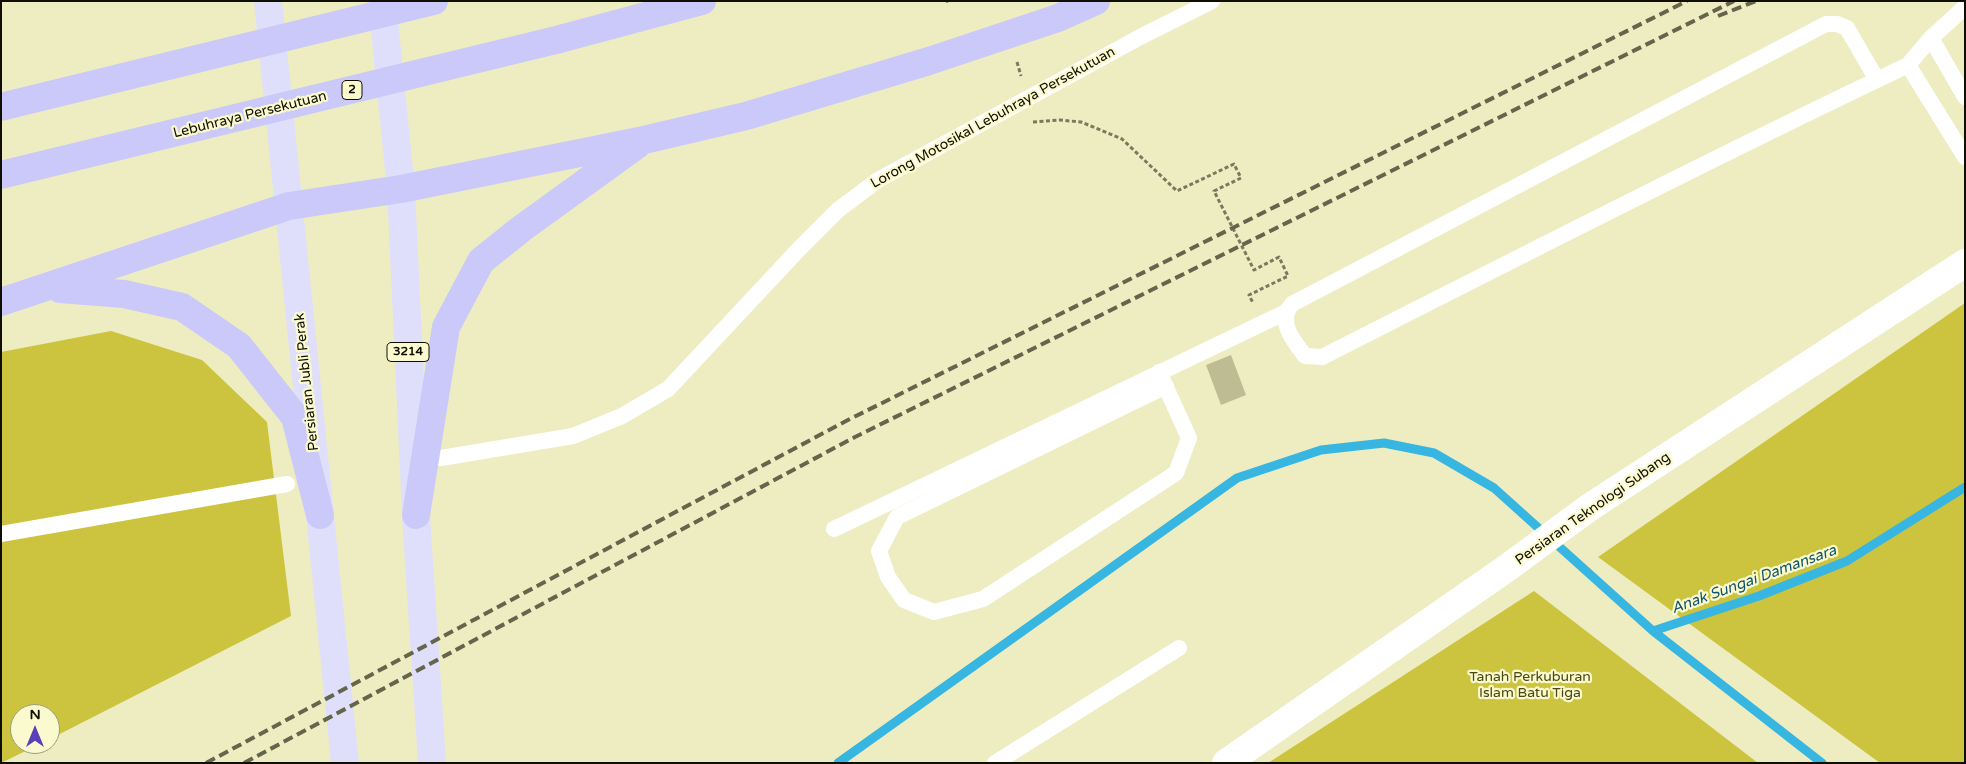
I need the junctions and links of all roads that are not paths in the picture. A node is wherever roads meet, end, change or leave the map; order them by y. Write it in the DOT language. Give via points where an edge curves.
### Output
graph roads {
  1 [pos="268,1"];
  2 [pos="382,1"];
  3 [pos="434,1"];
  4 [pos="702,1"];
  5 [pos="1096,1"];
  6 [pos="1212,1"];
  7 [pos="1965,7"];
  8 [pos="1931,38"];
  9 [pos="1908,65"];
  10 [pos="1877,80"];
  11 [pos="1965,97"];
  12 [pos="1,107"];
  13 [pos="644,140"];
  14 [pos="1965,157"];
  15 [pos="1,175"];
  16 [pos="401,189"];
  17 [pos="289,206"];
  18 [pos="1965,263"];
  19 [pos="49,288"];
  20 [pos="1,302"];
  21 [pos="1286,312"];
  22 [pos="1163,379"];
  23 [pos="441,458"];
  24 [pos="286,484"];
  25 [pos="320,515"];
  26 [pos="416,515"];
  27 [pos="834,529"];
  28 [pos="1,534"];
  29 [pos="1178,648"];
  30 [pos="345,763"];
  31 [pos="432,763"];
  32 [pos="995,763"];
  33 [pos="1226,763"];
  1 -- 17 [label="main road, Persiaran Jubli Perak"];
  2 -- 16 [label="main road, 3214"];
  3 -- 12 [label="highway"];
  4 -- 15 [label="highway, Lebuhraya Persekutuan / 2" via="556,40"];
  5 -- 13 [label="highway" via="1058,18 920,64 746,116"];
  6 -- 23 [label="lane, Lorong Motosikal Lebuhraya Persekutuan" via="878,180 838,210 668,389 653,398 622,416 573,436"];
  7 -- 8 [label="lane"];
  8 -- 9 [label="lane"];
  8 -- 11 [label="lane"];
  9 -- 10 [label="lane"];
  9 -- 14 [label="lane"];
  10 -- 21 [label="lane" via="1735,148 1322,357 1305,356 1284,320"];
  10 -- 21 [label="lane" via="1847,28 1826,24 1292,304"];
  13 -- 16 [label="highway"];
  13 -- 26 [label="highway" via="481,261 446,327"];
  16 -- 17 [label="highway"];
  16 -- 26 [label="main road, 3214"];
  17 -- 19 [label="highway"];
  17 -- 25 [label="main road, Persiaran Jubli Perak"];
  18 -- 33 [label="street, Persiaran Teknologi Subang" via="1590,508"];
  19 -- 20 [label="highway"];
  19 -- 25 [label="highway" via="124,294 182,307 239,346 295,417"];
  21 -- 22 [label="lane"];
  22 -- 22 [label="lane" via="1189,438 1176,473 983,599 934,612 904,600 888,576 879,551 897,517"];
  22 -- 27 [label="lane"];
  24 -- 28 [label="lane"];
  25 -- 30 [label="main road, Persiaran Jubli Perak"];
  26 -- 31 [label="main road, 3214"];
  29 -- 32 [label="lane"];
}
